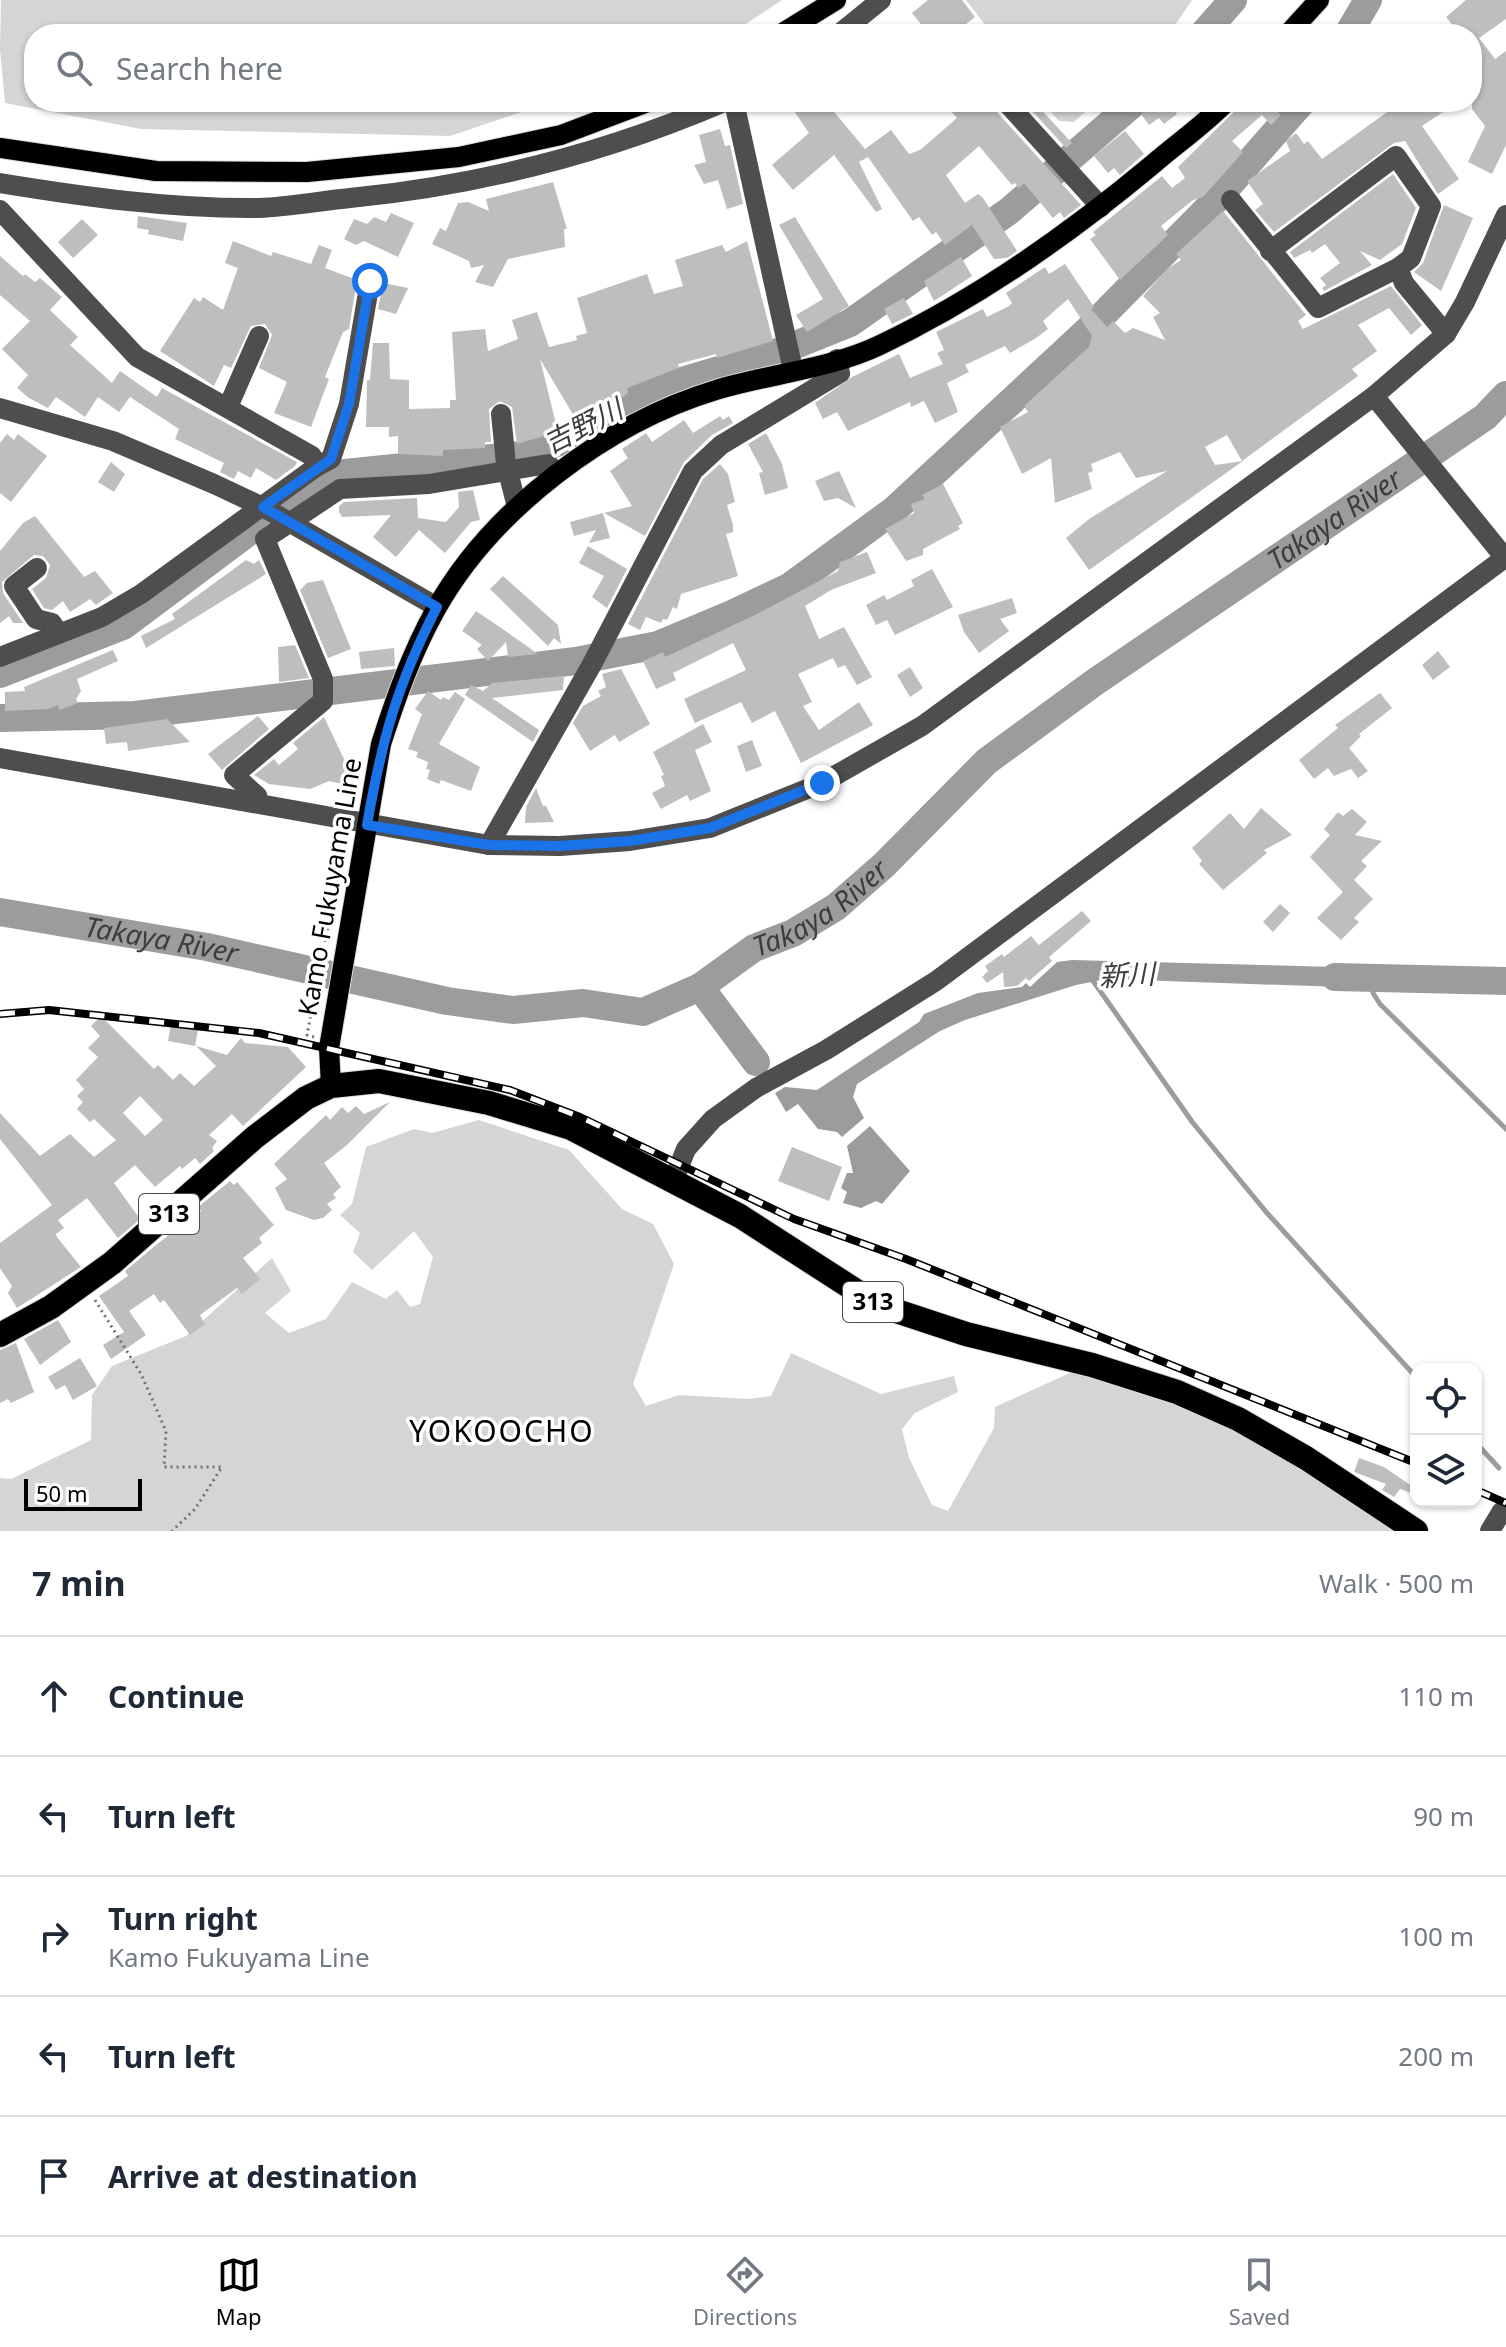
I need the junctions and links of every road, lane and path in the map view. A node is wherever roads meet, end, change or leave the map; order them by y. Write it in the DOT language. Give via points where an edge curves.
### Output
graph roads {
  1 [pos="836,0"];
  2 [pos="881,0"];
  3 [pos="1319,0"];
  4 [pos="797,24"];
  5 [pos="851,24"];
  6 [pos="1297,24"];
  7 [pos="622,112"];
  8 [pos="701,112"];
  9 [pos="736,112"];
  10 [pos="1016,112"];
  11 [pos="1214,112"];
  12 [pos="0,148"];
  13 [pos="0,183"];
  14 [pos="1231,200"];
  15 [pos="1101,207"];
  16 [pos="0,210"];
  17 [pos="1506,215"];
  18 [pos="1270,251"];
  19 [pos="1398,268"];
  20 [pos="370,281"];
  21 [pos="1446,334"];
  22 [pos="259,336"];
  23 [pos="791,356"];
  24 [pos="837,359"];
  25 [pos="767,376"];
  26 [pos="1374,396"];
  27 [pos="783,406"];
  28 [pos="228,407"];
  29 [pos="0,408"];
  30 [pos="501,414"];
  31 [pos="505,461"];
  32 [pos="316,467"];
  33 [pos="557,473"];
  34 [pos="263,507"];
  35 [pos="517,507"];
  36 [pos="289,522"];
  37 [pos="1505,558"];
  38 [pos="37,568"];
  39 [pos="437,607"];
  40 [pos="59,634"];
  41 [pos="0,657"];
  42 [pos="0,758"];
  43 [pos="254,803"];
  44 [pos="358,824"];
  45 [pos="489,845"];
  46 [pos="307,1035"];
  47 [pos="331,1086"];
  48 [pos="673,1182"];
  49 [pos="84,1284"];
  50 [pos="0,1335"];
  51 [pos="1502,1511"];
  52 [pos="172,1531"];
  53 [pos="1416,1531"];
  54 [pos="1490,1531"];
  1 -- 4 [label="main road"];
  2 -- 5 [label="street"];
  3 -- 6 [label="main road"];
  7 -- 12 [label="main road" via="561,135 473,154 307,172 156,171"];
  8 -- 13 [label="street" via="560,163 436,190 261,208 107,201"];
  9 -- 23 [label="street"];
  10 -- 15 [label="street"];
  11 -- 15 [label="main road, Kamo Fukuyama Line"];
  14 -- 18 [label="street"];
  15 -- 24 [label="main road, Kamo Fukuyama Line" via="1001,280 878,346"];
  16 -- 28 [label="street" via="137,357"];
  17 -- 21 [label="street"];
  18 -- 19 [label="street" via="1318,308"];
  18 -- 19 [label="street" via="1396,156 1431,206 1411,258"];
  19 -- 21 [label="street"];
  20 -- 32 [label="street" via="349,404 331,459"];
  21 -- 26 [label="street"];
  22 -- 28 [label="street"];
  23 -- 24 [label="main road, Kamo Fukuyama Line"];
  23 -- 25 [label="main road, Kamo Fukuyama Line"];
  24 -- 27 [label="street" via="840,373"];
  25 -- 27 [label="street"];
  25 -- 33 [label="main road, Kamo Fukuyama Line" via="659,411"];
  26 -- 37 [label="street"];
  26 -- 45 [label="street" via="922,726 822,783 710,828 630,841"];
  27 -- 45 [label="street" via="721,445 693,471"];
  28 -- 32 [label="street" via="312,456"];
  29 -- 34 [label="street" via="113,441"];
  30 -- 31 [label="street"];
  31 -- 33 [label="street" via="548,464"];
  31 -- 35 [label="street"];
  31 -- 36 [label="street" via="429,484 340,489"];
  32 -- 34 [label="street"];
  33 -- 35 [label="main road, Kamo Fukuyama Line"];
  34 -- 36 [label="street"];
  34 -- 40 [label="street" via="141,594"];
  35 -- 39 [label="main road, Kamo Fukuyama Line"];
  36 -- 39 [label="street"];
  36 -- 43 [label="street" via="265,539 323,679 323,701 234,775 257,796"];
  37 -- 48 [label="street" via="936,981 713,1119 686,1149"];
  38 -- 40 [label="street" via="14,586 36,619 52,623"];
  39 -- 44 [label="main road, Kamo Fukuyama Line" via="403,675"];
  40 -- 41 [label="street"];
  42 -- 43 [label="street"];
  43 -- 44 [label="street"];
  44 -- 45 [label="street"];
  44 -- 46 [label="path"];
  44 -- 47 [label="main road, Kamo Fukuyama Line" via="327,1067"];
  47 -- 48 [label="highway, 313" via="379,1081 530,1113 571,1128"];
  47 -- 49 [label="highway, 313" via="255,1137"];
  48 -- 53 [label="highway, 313" via="740,1216 878,1305 966,1334 1092,1365 1177,1392 1238,1419"];
  49 -- 50 [label="highway, 313"];
  49 -- 52 [label="path" via="141,1374 166,1431 164,1467 222,1467 195,1509"];
  51 -- 54 [label="street"];
}
